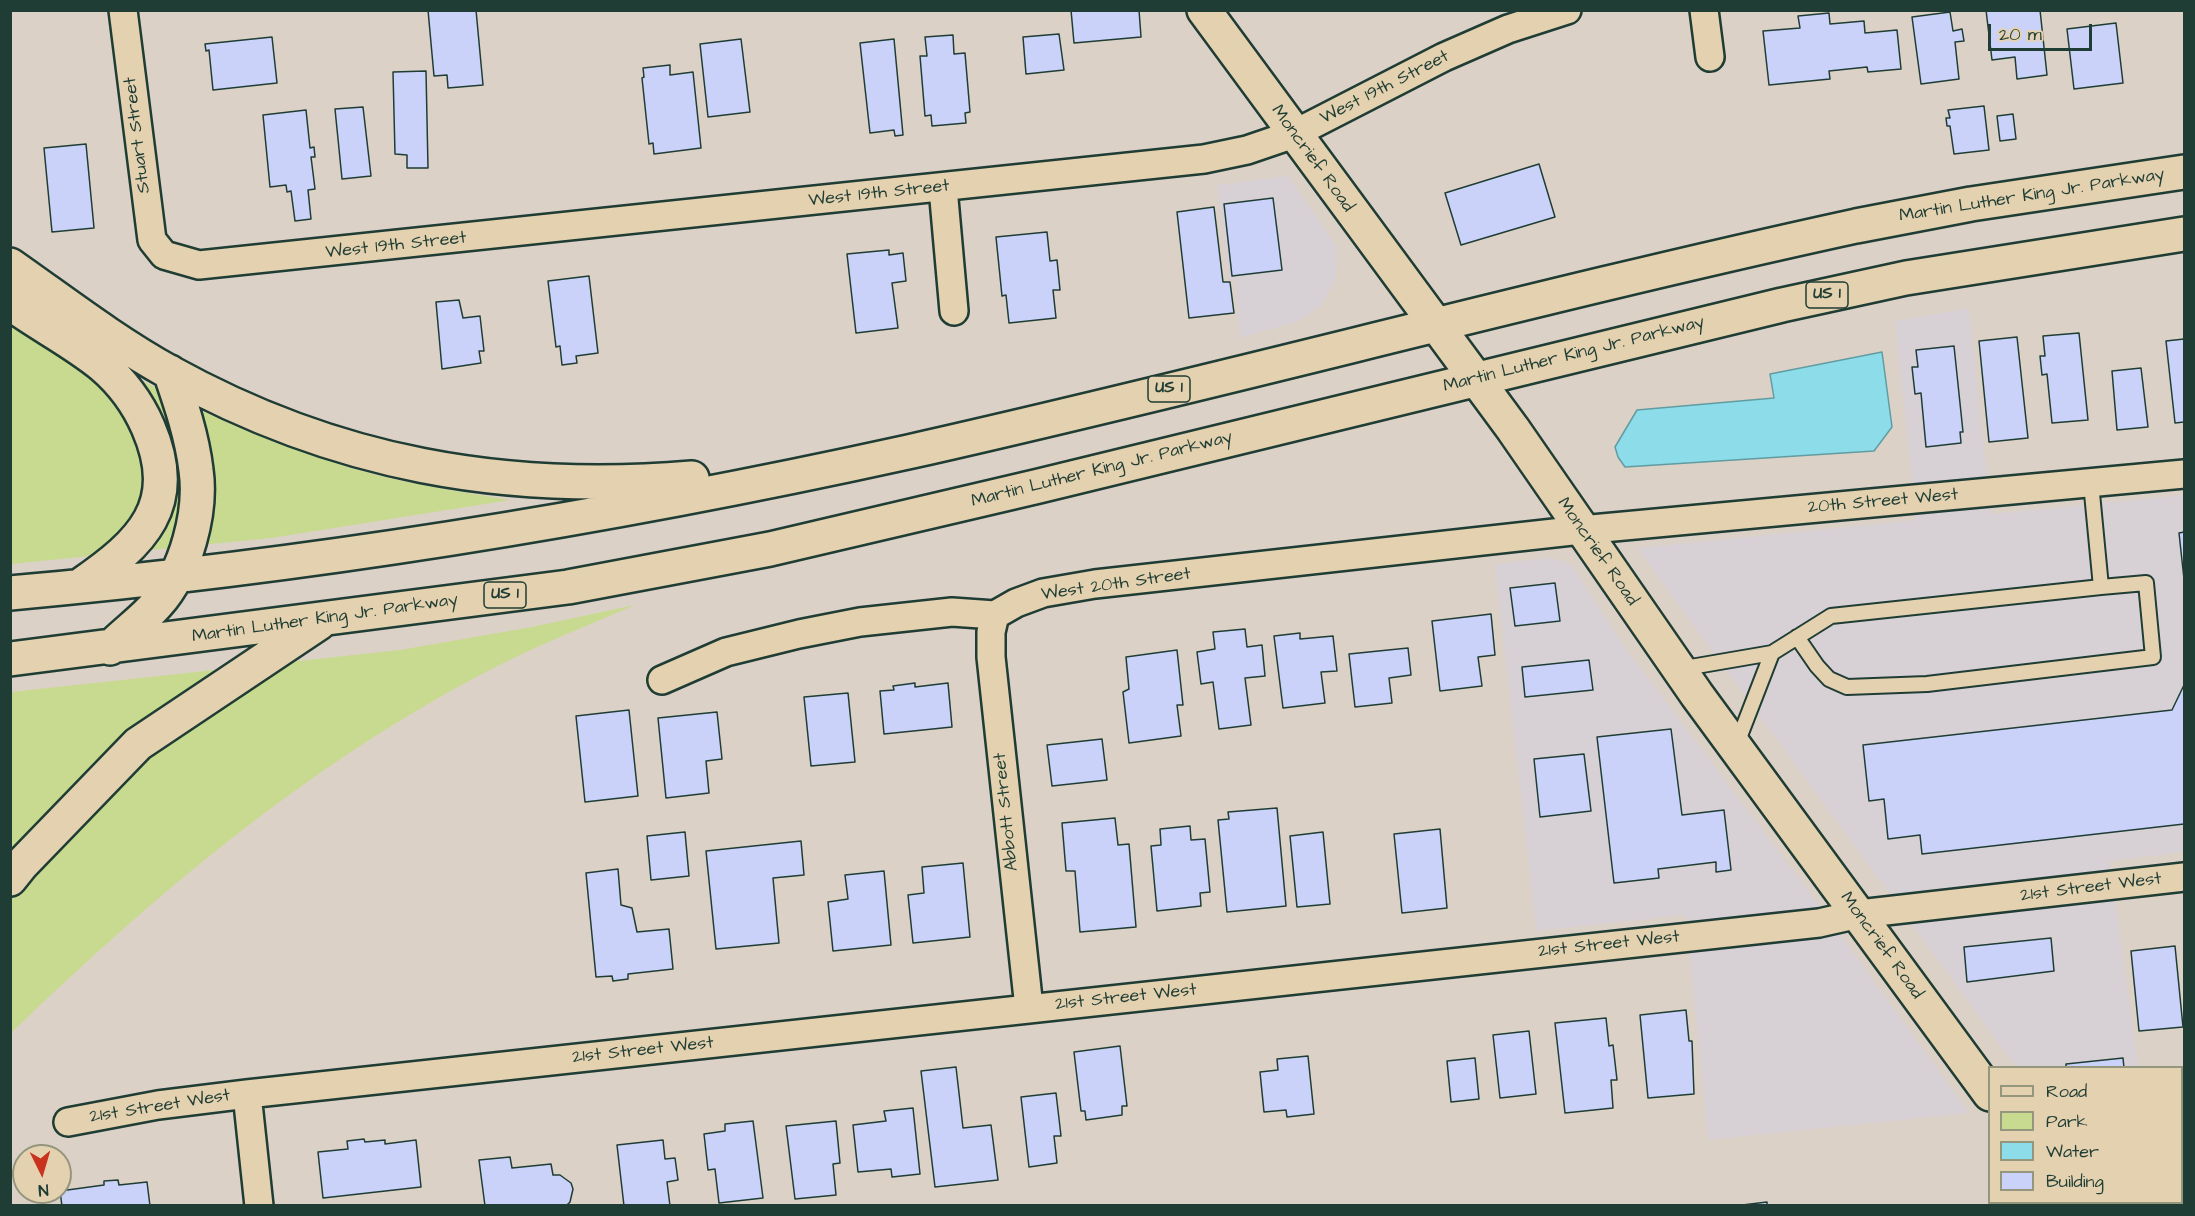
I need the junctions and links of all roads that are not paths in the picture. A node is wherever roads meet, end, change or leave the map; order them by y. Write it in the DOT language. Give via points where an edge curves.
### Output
graph roads {
  1 [pos="123,10"];
  2 [pos="1204,10"];
  3 [pos="1567,10"];
  4 [pos="1704,10"];
  5 [pos="1710,57"];
  6 [pos="1294,134"];
  7 [pos="2184,172"];
  8 [pos="944,188"];
  9 [pos="2184,234"];
  10 [pos="164,255"];
  11 [pos="10,265"];
  12 [pos="10,303"];
  13 [pos="954,311"];
  14 [pos="1435,325"];
  15 [pos="170,372"];
  16 [pos="1474,378"];
  17 [pos="902,453"];
  18 [pos="2184,474"];
  19 [pos="2091,483"];
  20 [pos="1581,530"];
  21 [pos="176,578"];
  22 [pos="78,587"];
  23 [pos="2101,587"];
  24 [pos="10,593"];
  25 [pos="995,615"];
  26 [pos="324,620"];
  27 [pos="1797,637"];
  28 [pos="110,648"];
  29 [pos="1772,653"];
  30 [pos="10,658"];
  31 [pos="1679,669"];
  32 [pos="662,681"];
  33 [pos="1736,747"];
  34 [pos="2184,878"];
  35 [pos="10,879"];
  36 [pos="1859,914"];
  37 [pos="1029,1008"];
  38 [pos="1988,1093"];
  39 [pos="247,1094"];
  40 [pos="68,1122"];
  41 [pos="259,1206"];
  1 -- 10 [label="street, Stuart Street" via="147,216 152,240"];
  2 -- 6 [label="main road, Moncrief Road"];
  3 -- 6 [label="street, West 19th Street" via="1444,57"];
  4 -- 5 [label="street"];
  6 -- 8 [label="street, West 19th Street" via="1204,159"];
  6 -- 14 [label="main road, Moncrief Road"];
  7 -- 14 [label="main road, Martin Luther King Jr. Parkway / US 1" via="1971,204 1856,226"];
  8 -- 10 [label="street, West 19th Street" via="222,264 199,265"];
  8 -- 13 [label="street"];
  9 -- 16 [label="main road, Martin Luther King Jr. Parkway / US 1" via="1906,278"];
  11 -- 15 [label="main road" via="80,316"];
  12 -- 22 [label="main road" via="102,366 138,403 154,441 163,482 155,512 119,559"];
  14 -- 16 [label="main road, Moncrief Road"];
  14 -- 17 [label="main road, Martin Luther King Jr. Parkway / US 1"];
  15 -- 17 [label="main road" via="307,435 355,451 452,472 615,482 739,473"];
  15 -- 21 [label="main road" via="188,425 197,472 192,539"];
  16 -- 20 [label="main road, Moncrief Road" via="1514,429"];
  16 -- 26 [label="main road, Martin Luther King Jr. Parkway / US 1" via="770,549 568,587"];
  17 -- 21 [label="main road, Martin Luther King Jr. Parkway / US 1" via="545,522"];
  18 -- 19 [label="street, 20th Street West"];
  19 -- 20 [label="street, 20th Street West"];
  19 -- 23 [label="lane"];
  20 -- 25 [label="street, West 20th Street" via="1095,584 1043,593"];
  20 -- 31 [label="main road, Moncrief Road"];
  21 -- 22 [label="main road, Martin Luther King Jr. Parkway / US 1"];
  21 -- 28 [label="main road" via="158,603"];
  22 -- 24 [label="main road, Martin Luther King Jr. Parkway / US 1"];
  23 -- 27 [label="lane" via="1831,616"];
  23 -- 27 [label="lane" via="2146,583 2153,657 1927,684 1847,687 1830,679"];
  25 -- 32 [label="street" via="952,612 860,622 799,634 726,652"];
  25 -- 37 [label="street, Abbott Street" via="991,657"];
  26 -- 28 [label="main road, Martin Luther King Jr. Parkway / US 1"];
  26 -- 35 [label="main road" via="138,744"];
  27 -- 29 [label="lane"];
  28 -- 30 [label="main road, Martin Luther King Jr. Parkway / US 1"];
  29 -- 31 [label="lane"];
  29 -- 33 [label="lane"];
  31 -- 33 [label="main road, Moncrief Road"];
  33 -- 36 [label="main road, Moncrief Road"];
  34 -- 36 [label="street, 21st Street West"];
  36 -- 37 [label="street, 21st Street West" via="1807,924"];
  36 -- 38 [label="main road, Moncrief Road"];
  37 -- 39 [label="street, 21st Street West"];
  39 -- 40 [label="street, 21st Street West"];
  39 -- 41 [label="street"];
}
